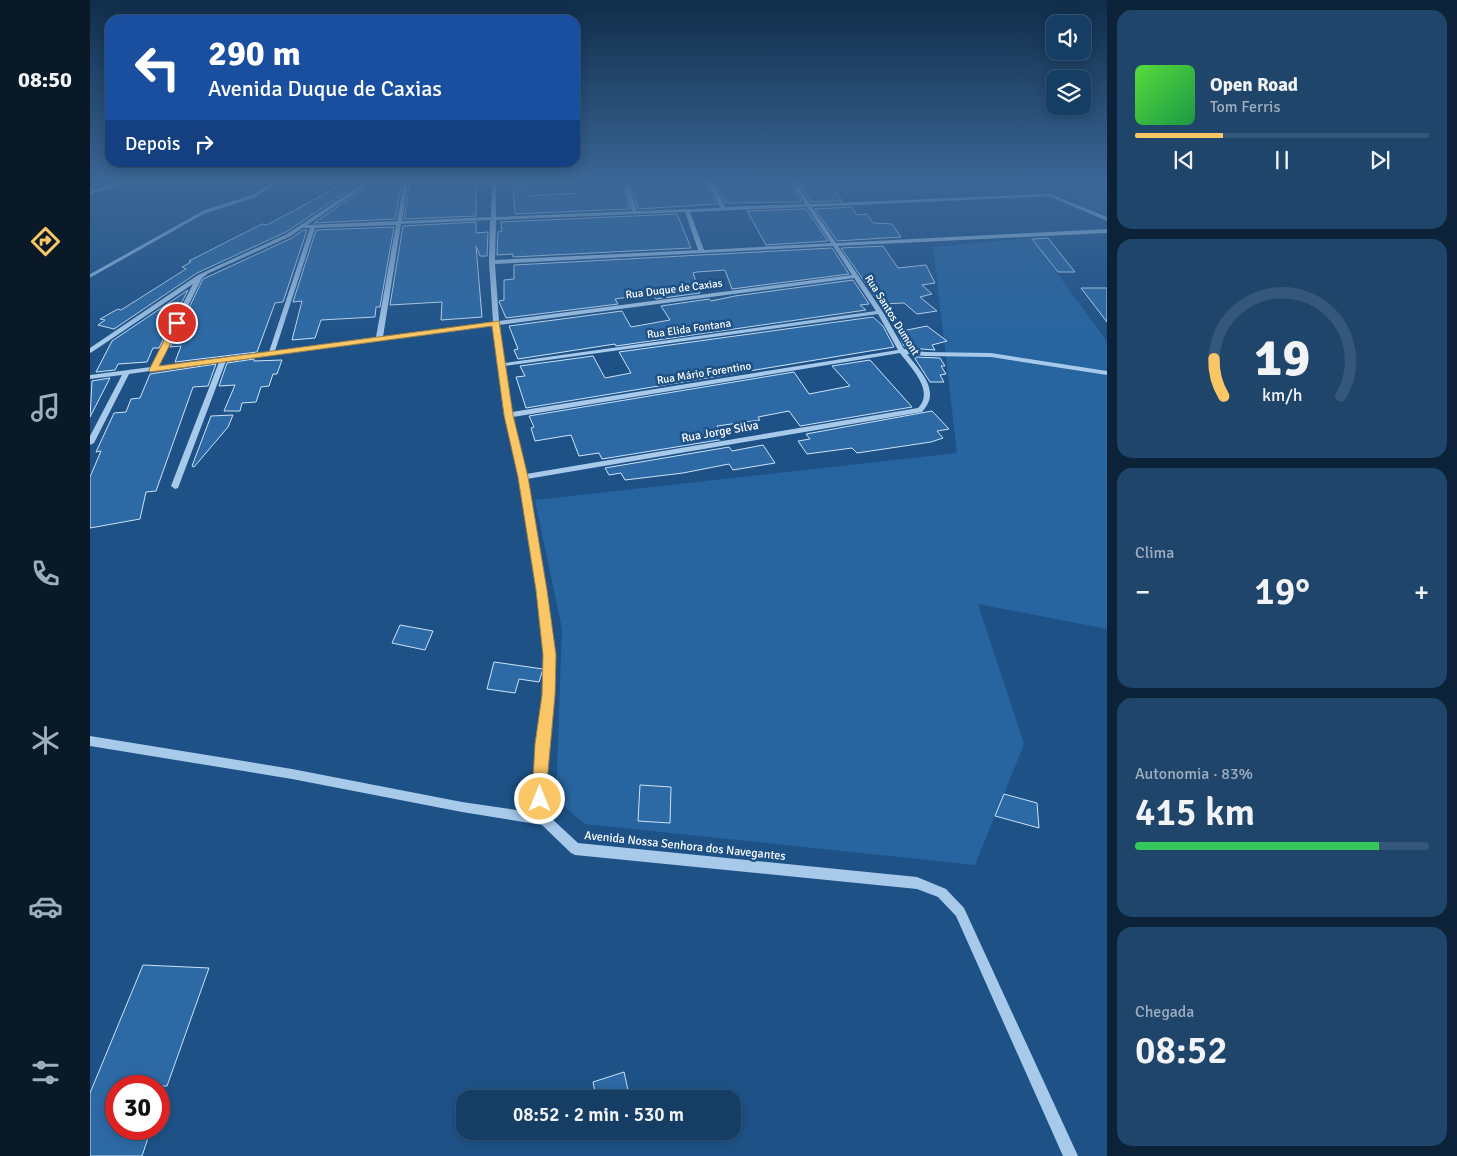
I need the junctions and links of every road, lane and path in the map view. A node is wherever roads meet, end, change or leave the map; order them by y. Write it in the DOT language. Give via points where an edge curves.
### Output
graph roads {
  1 [pos="288,235"];
  2 [pos="311,235"];
  3 [pos="398,235"];
  4 [pos="492,235"];
  5 [pos="696,235"];
  6 [pos="828,235"];
  7 [pos="1024,235"];
  8 [pos="834,244"];
  9 [pos="701,250"];
  10 [pos="492,262"];
  11 [pos="201,276"];
  12 [pos="856,276"];
  13 [pos="880,312"];
  14 [pos="496,323"];
  15 [pos="379,339"];
  16 [pos="90,351"];
  17 [pos="902,351"];
  18 [pos="271,354"];
  19 [pos="223,361"];
  20 [pos="502,365"];
  21 [pos="153,370"];
  22 [pos="126,373"];
  23 [pos="1107,373"];
  24 [pos="90,377"];
  25 [pos="920,410"];
  26 [pos="509,415"];
  27 [pos="90,443"];
  28 [pos="523,477"];
  29 [pos="175,486"];
  30 [pos="90,741"];
  31 [pos="545,820"];
  32 [pos="1071,1156"];
  1 -- 11 [label="street"];
  2 -- 18 [label="street"];
  3 -- 15 [label="street"];
  4 -- 10 [label="street"];
  5 -- 9 [label="street"];
  6 -- 8 [label="street, Rua Santos Dumont"];
  7 -- 8 [label="street"];
  8 -- 9 [label="street"];
  8 -- 12 [label="street, Rua Santos Dumont"];
  9 -- 10 [label="street"];
  10 -- 14 [label="street"];
  11 -- 16 [label="street"];
  11 -- 21 [label="street"];
  12 -- 13 [label="street, Rua Santos Dumont"];
  12 -- 14 [label="street, Rua Duque de Caxias"];
  13 -- 17 [label="street, Rua Santos Dumont"];
  13 -- 20 [label="street, Rua Elida Fontana"];
  14 -- 15 [label="street, Rua Duque de Caxias"];
  14 -- 20 [label="street"];
  15 -- 18 [label="street, Rua Duque de Caxias"];
  17 -- 23 [label="street, Rua Mário Forentino" via="991,355"];
  17 -- 25 [label="street, Rua Santos Dumont" via="928,392 926,404"];
  17 -- 26 [label="street, Rua Mário Forentino"];
  18 -- 19 [label="street, Rua Duque de Caxias"];
  19 -- 21 [label="street, Rua Duque de Caxias"];
  19 -- 29 [label="street"];
  20 -- 26 [label="street"];
  21 -- 22 [label="street, Rua Duque de Caxias"];
  22 -- 24 [label="street, Rua Duque de Caxias"];
  22 -- 27 [label="street"];
  25 -- 28 [label="street, Rua Jorge Silva"];
  26 -- 28 [label="street"];
  28 -- 31 [label="street" via="550,655 539,784"];
  30 -- 31 [label="street"];
  31 -- 32 [label="street, Avenida Nossa Senhora dos Navegantes" via="575,849 918,883 942,892 960,912"];
}
